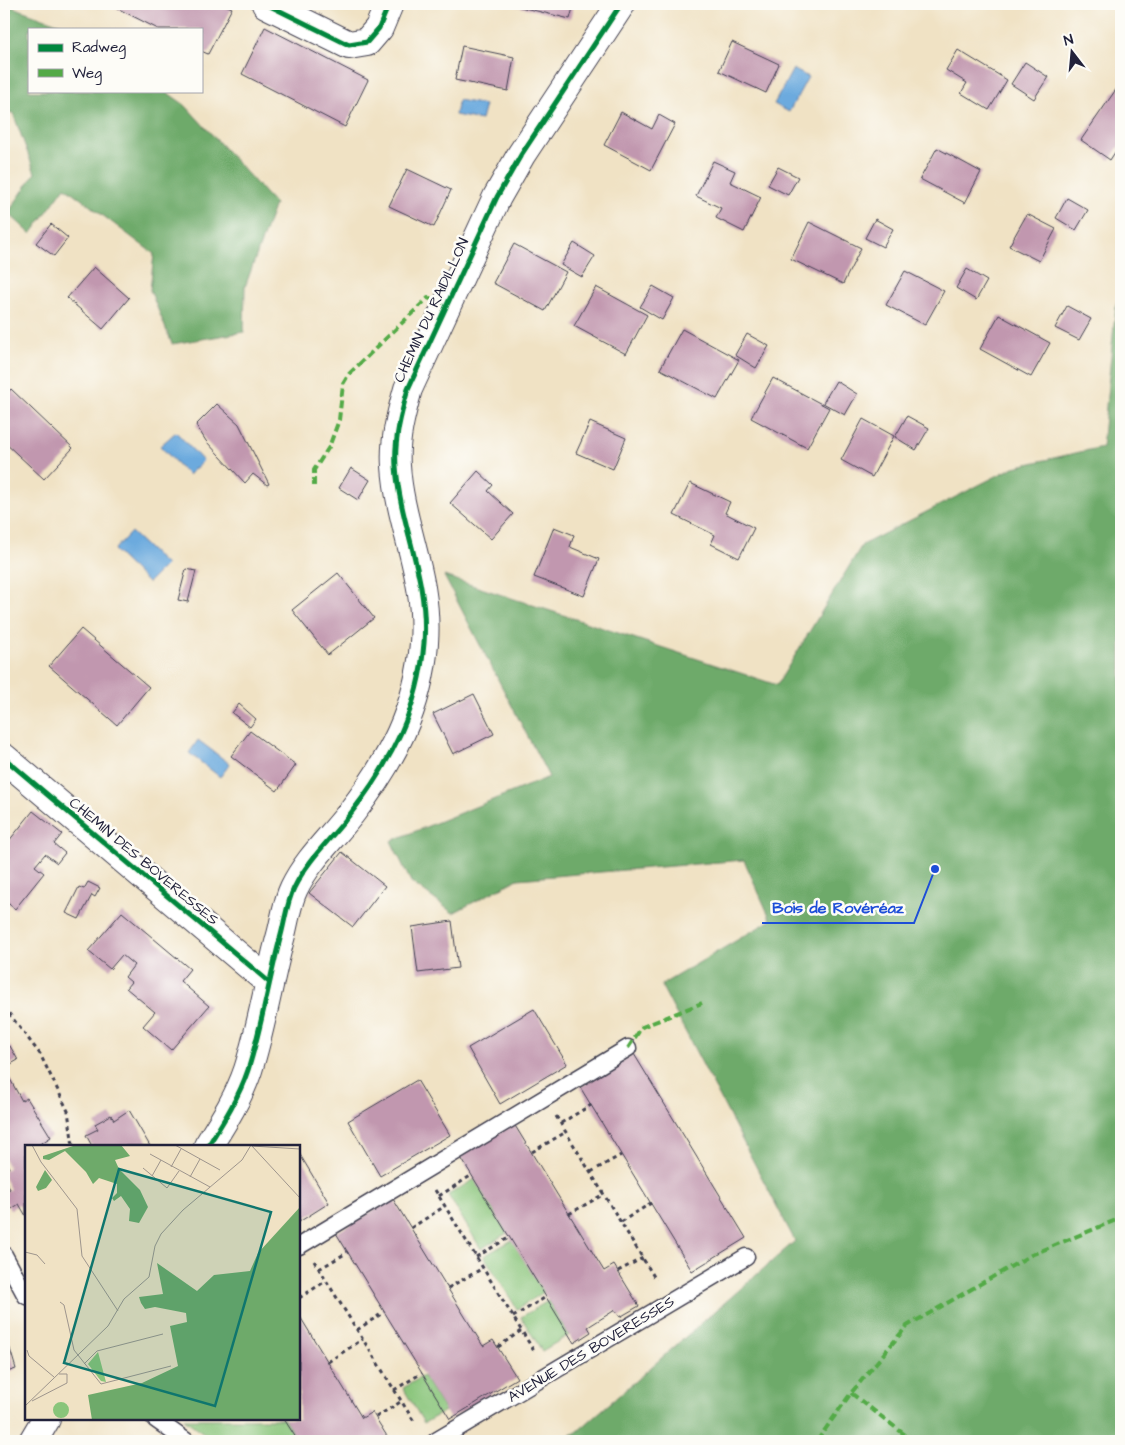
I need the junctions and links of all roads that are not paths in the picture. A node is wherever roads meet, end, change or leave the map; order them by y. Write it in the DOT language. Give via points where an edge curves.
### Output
graph roads {
  1 [pos="266,4"];
  2 [pos="389,4"];
  3 [pos="621,4"];
  4 [pos="4,758"];
  5 [pos="269,982"];
  6 [pos="628,1048"];
  7 [pos="209,1145"];
  8 [pos="301,1244"];
  9 [pos="4,1255"];
  10 [pos="746,1257"];
  11 [pos="25,1294"];
  12 [pos="45,1420"];
  13 [pos="157,1420"];
  14 [pos="33,1441"];
  15 [pos="186,1441"];
  16 [pos="436,1441"];
  1 -- 2 [label="street" via="350,45 367,42 379,28"];
  3 -- 5 [label="street, CHEMIN DU RAIDILLON" via="507,180 408,389 401,414 396,464 421,581 424,642 417,688 410,714 387,763 293,889"];
  4 -- 5 [label="street, CHEMIN DES BOVERESSES"];
  5 -- 7 [label="street" via="248,1070 231,1108"];
  6 -- 8 [label="lane"];
  9 -- 11 [label="lane"];
  10 -- 16 [label="lane, AVENUE DES BOVERESSES"];
  12 -- 14 [label="street"];
  13 -- 15 [label="lane"];
}
